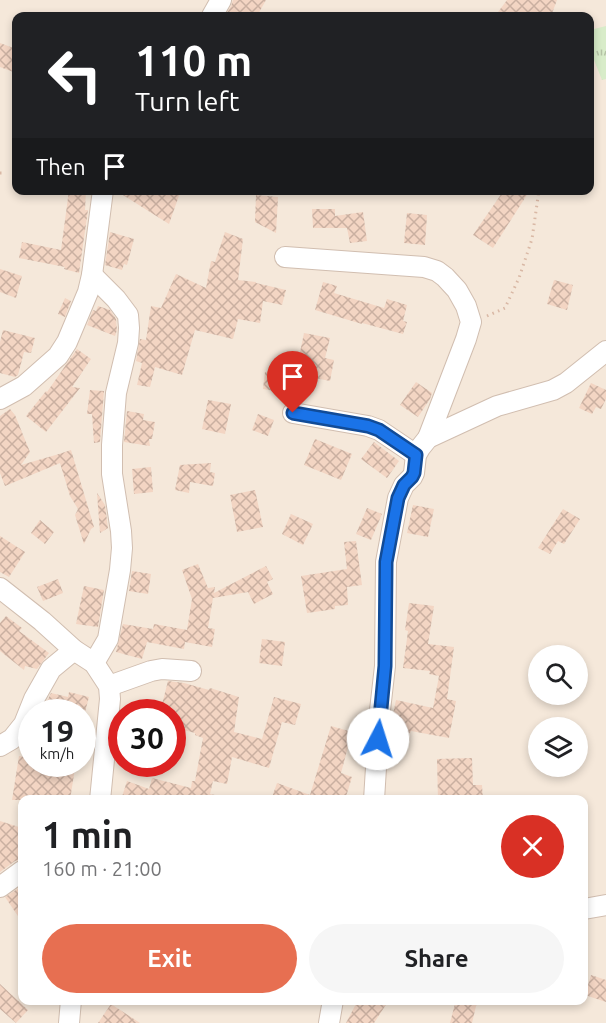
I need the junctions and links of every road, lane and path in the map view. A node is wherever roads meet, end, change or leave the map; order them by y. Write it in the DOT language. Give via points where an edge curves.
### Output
graph roads {
  1 [pos="103,195"];
  2 [pos="538,195"];
  3 [pos="285,257"];
  4 [pos="92,275"];
  5 [pos="471,322"];
  6 [pos="606,351"];
  7 [pos="0,399"];
  8 [pos="293,413"];
  9 [pos="428,438"];
  10 [pos="416,455"];
  11 [pos="0,588"];
  12 [pos="74,650"];
  13 [pos="94,663"];
  14 [pos="191,671"];
  15 [pos="110,686"];
  16 [pos="0,746"];
  17 [pos="100,795"];
  18 [pos="374,795"];
  19 [pos="18,874"];
  20 [pos="0,887"];
  21 [pos="606,905"];
  22 [pos="588,908"];
  23 [pos="71,1005"];
  24 [pos="332,1005"];
  25 [pos="69,1023"];
  26 [pos="329,1023"];
  1 -- 4 [label="street"];
  2 -- 5 [label="path" via="532,239 505,308"];
  3 -- 5 [label="street" via="430,269 458,290"];
  4 -- 7 [label="street" via="82,308 57,356 24,386"];
  4 -- 13 [label="street" via="128,315 129,328 111,452 121,531 120,570 108,639"];
  5 -- 9 [label="street"];
  6 -- 9 [label="street" via="553,390 497,406"];
  8 -- 10 [label="street" via="368,426"];
  9 -- 10 [label="street"];
  10 -- 18 [label="street" via="414,473 398,498 386,562 385,666"];
  11 -- 12 [label="street"];
  12 -- 13 [label="street"];
  12 -- 16 [label="street" via="51,669 24,724"];
  13 -- 15 [label="street"];
  14 -- 15 [label="street" via="151,671"];
  15 -- 17 [label="street"];
  19 -- 20 [label="street"];
  21 -- 22 [label="street"];
  23 -- 25 [label="street"];
  24 -- 26 [label="street"];
}
